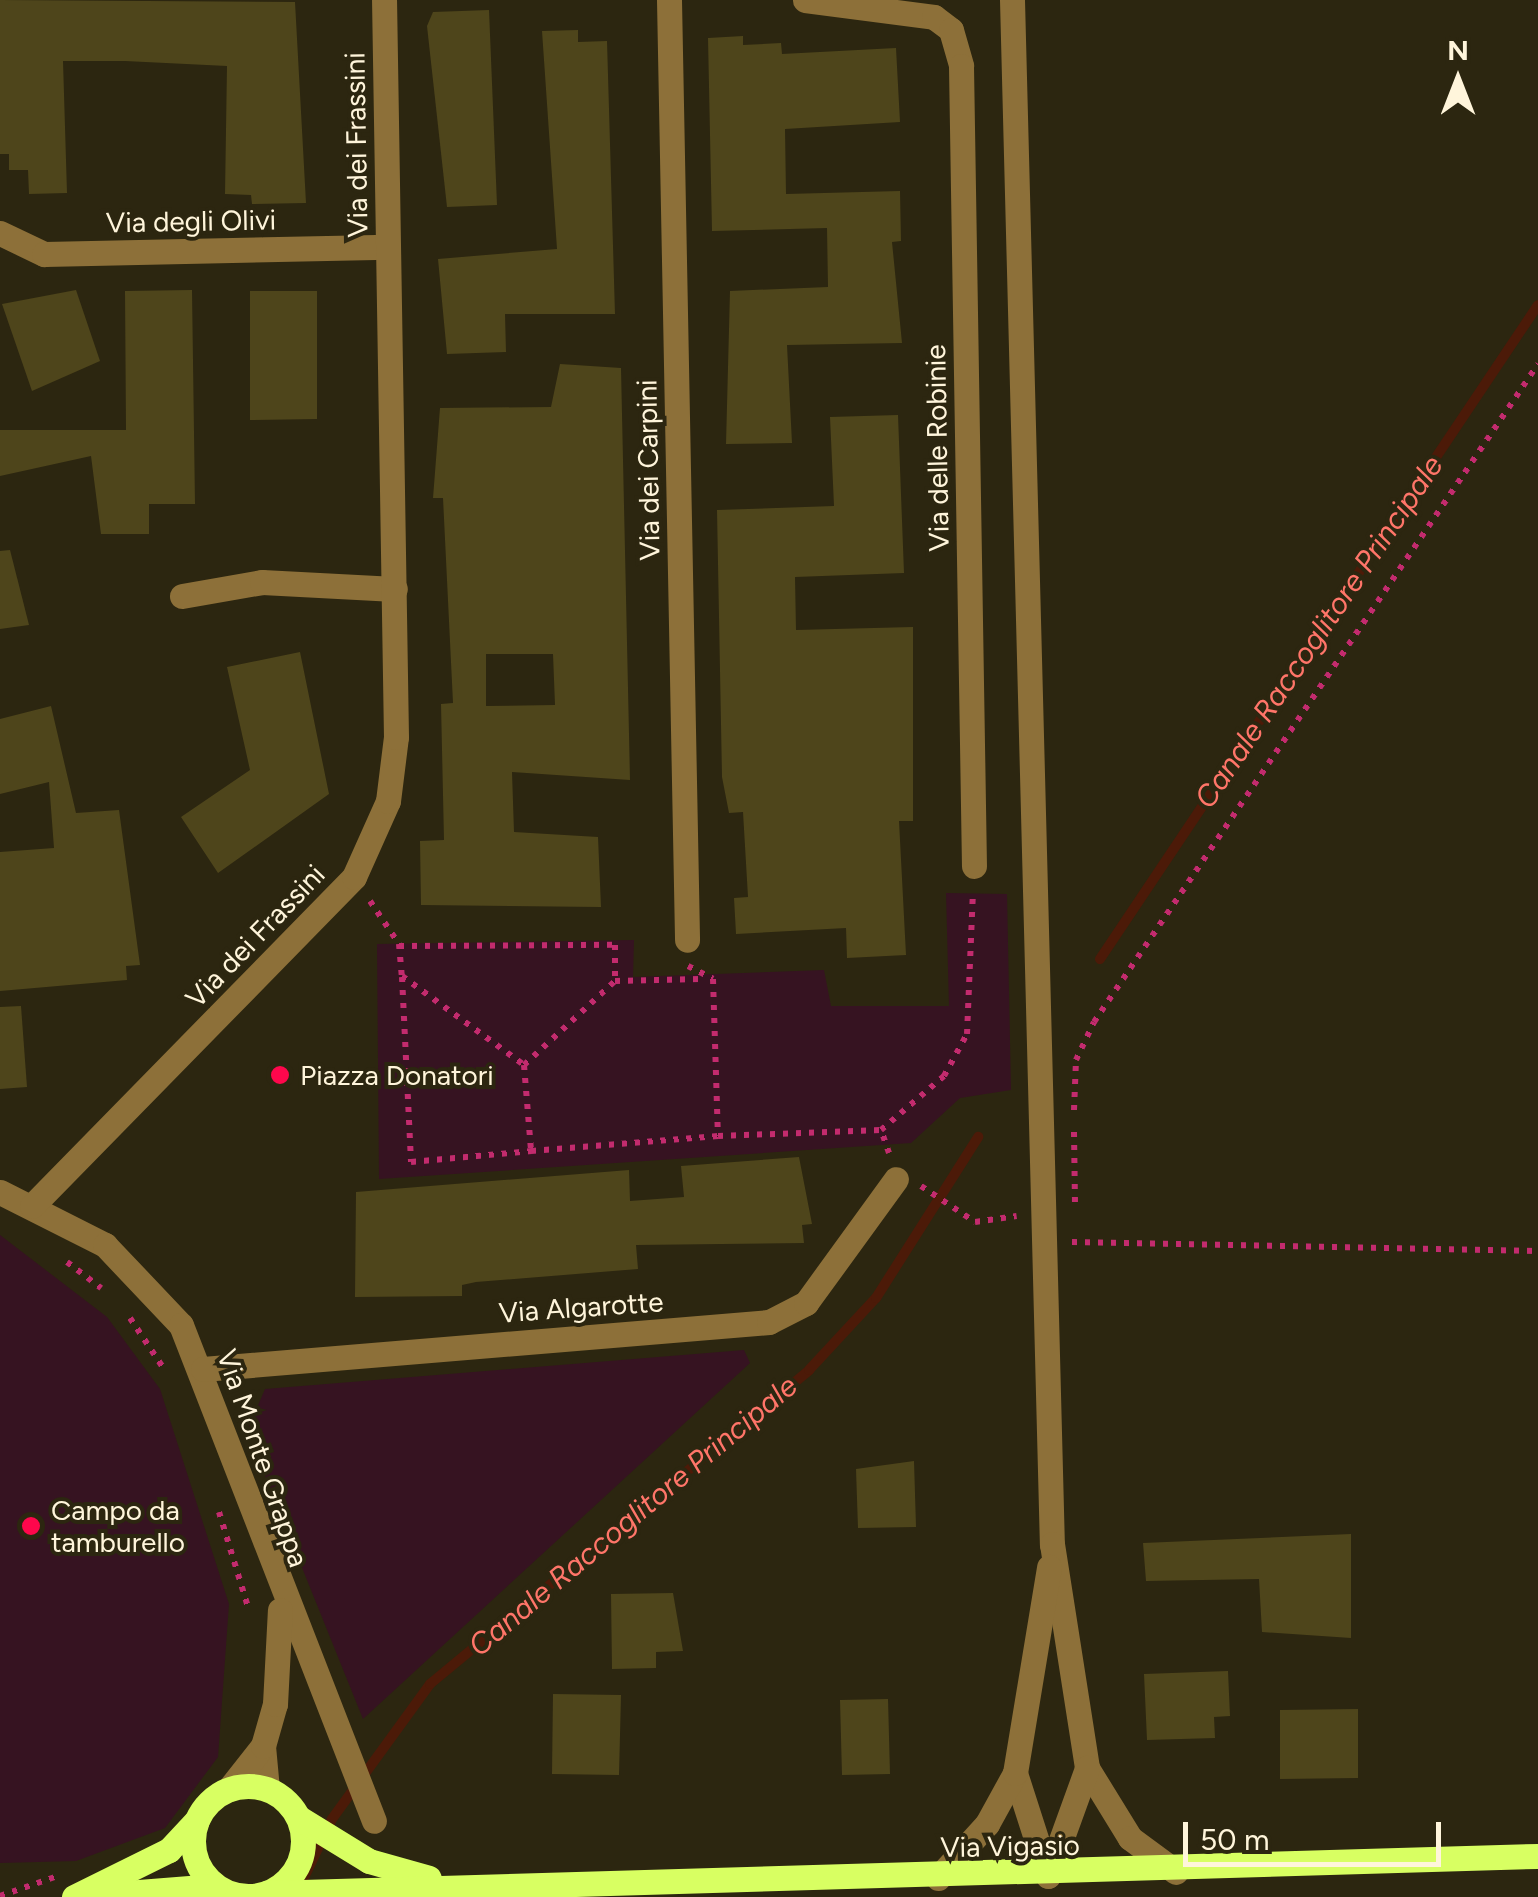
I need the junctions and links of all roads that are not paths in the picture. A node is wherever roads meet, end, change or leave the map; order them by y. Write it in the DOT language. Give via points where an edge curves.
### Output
graph roads {
  1 [pos="384,0"];
  2 [pos="669,0"];
  3 [pos="805,0"];
  4 [pos="1012,0"];
  5 [pos="0,233"];
  6 [pos="388,247"];
  7 [pos="395,589"];
  8 [pos="182,596"];
  9 [pos="974,866"];
  10 [pos="688,940"];
  11 [pos="908,1183"];
  12 [pos="0,1192"];
  13 [pos="32,1206"];
  14 [pos="203,1369"];
  15 [pos="1052,1544"];
  16 [pos="281,1600"];
  17 [pos="263,1746"];
  18 [pos="1087,1768"];
  19 [pos="1016,1773"];
  20 [pos="229,1790"];
  21 [pos="285,1803"];
  22 [pos="370,1812"];
  23 [pos="197,1820"];
  24 [pos="1538,1856"];
  25 [pos="1176,1872"];
  26 [pos="1048,1876"];
  27 [pos="938,1878"];
  28 [pos="70,1885"];
  29 [pos="402,1887"];
  30 [pos="227,1891"];
  31 [pos="266,1894"];
  32 [pos="549,1894"];
  33 [pos="92,1897"];
  1 -- 6 [label="street, Via dei Frassini"];
  2 -- 10 [label="street, Via dei Carpini"];
  3 -- 9 [label="street, Via delle Robinie" via="934,17 951,30 960,66"];
  4 -- 15 [label="street"];
  5 -- 6 [label="street, Via degli Olivi" via="44,254"];
  6 -- 7 [label="street, Via dei Frassini"];
  7 -- 8 [label="street" via="262,582"];
  7 -- 13 [label="street, Via dei Frassini" via="395,769 354,877"];
  11 -- 14 [label="street, Via Algarotte" via="806,1303 769,1322"];
  12 -- 13 [label="street, Via Monte Grappa"];
  13 -- 14 [label="street, Via Monte Grappa" via="105,1245 181,1325"];
  14 -- 16 [label="street, Via Monte Grappa"];
  15 -- 18 [label="street"];
  15 -- 19 [label="street"];
  16 -- 17 [label="street, Via Monte Grappa" via="276,1704"];
  16 -- 22 [label="street, Via Monte Grappa"];
  17 -- 20 [label="street, Via Monte Grappa"];
  17 -- 21 [label="street, Via Monte Grappa"];
  18 -- 25 [label="street" via="1130,1838"];
  18 -- 26 [label="street"];
  19 -- 26 [label="street"];
  19 -- 27 [label="street" via="987,1824"];
  20 -- 21 [label="main road"];
  20 -- 23 [label="main road"];
  21 -- 29 [label="main road, Via Vigasio"];
  21 -- 31 [label="main road" via="302,1856"];
  23 -- 28 [label="main road" via="169,1850"];
  23 -- 30 [label="main road" via="196,1861"];
  24 -- 25 [label="main road, Via Vigasio"];
  25 -- 26 [label="main road, Via Vigasio"];
  26 -- 27 [label="main road, Via Vigasio"];
  27 -- 32 [label="main road, Via Vigasio"];
  29 -- 31 [label="main road, Via Vigasio"];
  29 -- 32 [label="main road, Via Vigasio"];
  30 -- 31 [label="main road"];
  30 -- 33 [label="main road"];
}
